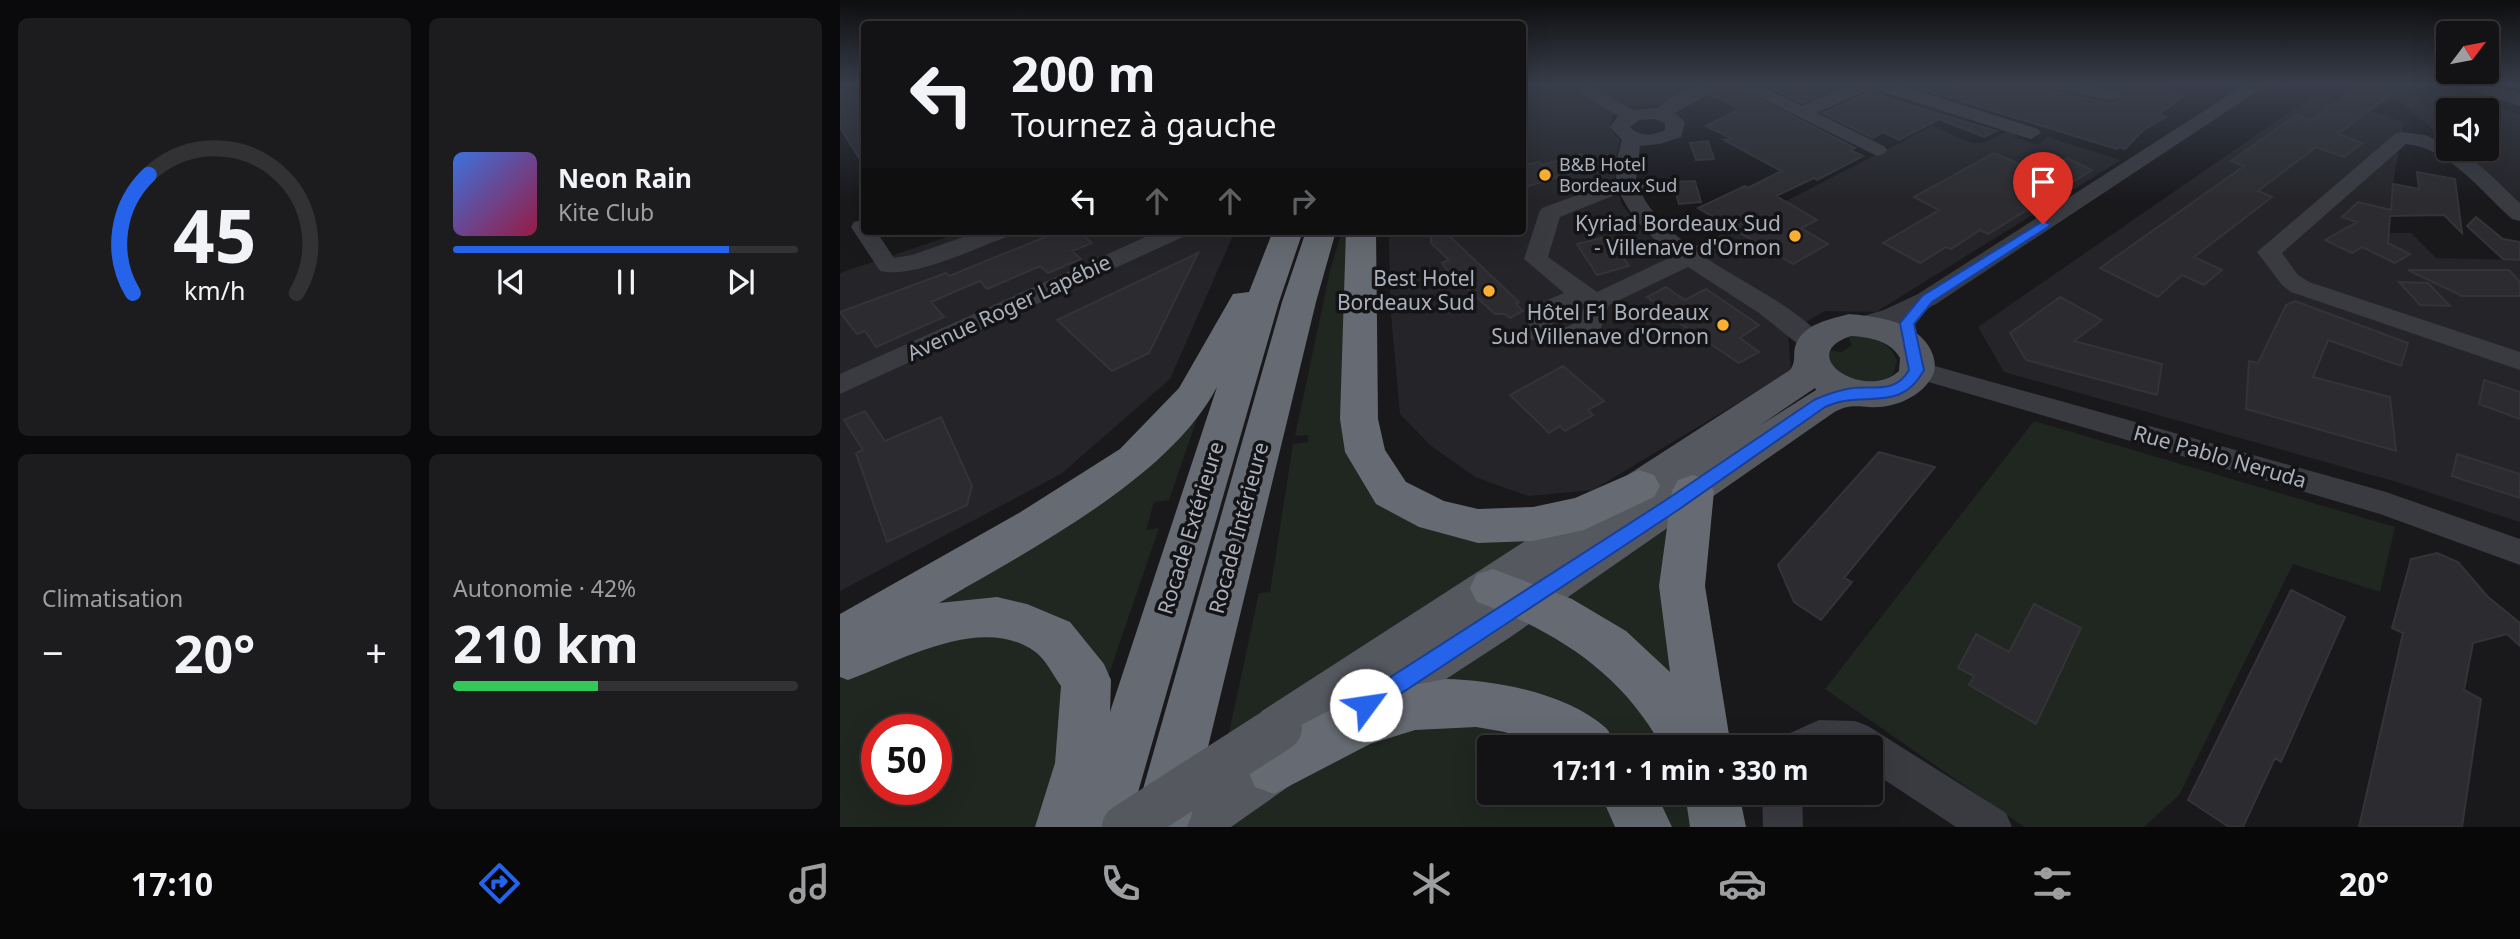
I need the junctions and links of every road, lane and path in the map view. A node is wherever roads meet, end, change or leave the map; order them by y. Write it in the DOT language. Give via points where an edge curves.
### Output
graph roads {
  1 [pos="1624,123"];
  2 [pos="1641,123"];
  3 [pos="1675,123"];
  4 [pos="1822,123"];
  5 [pos="1999,123"];
  6 [pos="2199,123"];
  7 [pos="1636,132"];
  8 [pos="2031,133"];
  9 [pos="1877,149"];
  10 [pos="1634,185"];
  11 [pos="2520,214"];
  12 [pos="867,235"];
  13 [pos="990,235"];
  14 [pos="1168,235"];
  15 [pos="1287,235"];
  16 [pos="1320,235"];
  17 [pos="1361,235"];
  18 [pos="1697,253"];
  19 [pos="1271,279"];
  20 [pos="1927,299"];
  21 [pos="1831,340"];
  22 [pos="1913,358"];
  23 [pos="2520,361"];
  24 [pos="840,386"];
  25 [pos="1854,393"];
  26 [pos="1639,486"];
  27 [pos="1692,491"];
  28 [pos="2520,552"];
  29 [pos="1222,594"];
  30 [pos="1511,594"];
  31 [pos="840,638"];
  32 [pos="840,662"];
  33 [pos="1572,735"];
  34 [pos="1683,735"];
  35 [pos="1703,735"];
  36 [pos="1277,748"];
  37 [pos="1883,757"];
  38 [pos="1633,805"];
  39 [pos="1714,805"];
  40 [pos="1782,805"];
  41 [pos="1063,827"];
  42 [pos="1100,827"];
  43 [pos="1125,827"];
  44 [pos="1161,827"];
  45 [pos="1185,827"];
  46 [pos="1644,827"];
  47 [pos="1718,827"];
  48 [pos="1783,827"];
  49 [pos="1992,827"];
  1 -- 7 [label="street"];
  2 -- 7 [label="street"];
  3 -- 7 [label="street" via="1674,132 1657,140"];
  4 -- 9 [label="street"];
  5 -- 8 [label="street"];
  6 -- 20 [label="street"];
  7 -- 10 [label="street" via="1625,164"];
  10 -- 18 [label="street" via="1639,211 1654,228"];
  10 -- 18 [label="street" via="1599,192 1550,213 1536,259 1590,298"];
  11 -- 23 [label="street" via="2444,148 2423,140 2399,139 2269,249 2290,281 2300,287"];
  12 -- 13 [label="street" via="888,266 917,261"];
  14 -- 24 [label="street, Avenue Roger Lapébie"];
  15 -- 19 [label="highway, Rocade Extérieure"];
  16 -- 29 [label="highway, Rocade Intérieure"];
  17 -- 26 [label="highway" via="1359,419 1365,452 1391,493 1434,515 1478,526 1533,524 1584,513"];
  18 -- 21 [label="street" via="1788,322"];
  19 -- 31 [label="highway" via="1243,302 1194,397 1134,460 1034,525"];
  19 -- 42 [label="highway, Rocade Extérieure"];
  20 -- 21 [label="street"];
  20 -- 22 [label="street" via="1907,323"];
  21 -- 22 [label="main road" via="1889,332"];
  21 -- 25 [label="main road" via="1827,382"];
  21 -- 26 [label="main road" via="1803,379"];
  22 -- 25 [label="main road" via="1911,380 1901,388 1887,394"];
  22 -- 28 [label="street, Rue Pablo Neruda" via="2386,505"];
  25 -- 27 [label="main road" via="1820,404"];
  26 -- 30 [label="main road"];
  27 -- 30 [label="main road"];
  27 -- 35 [label="highway" via="1682,586"];
  29 -- 44 [label="highway, Rocade Intérieure"];
  29 -- 45 [label="highway"];
  30 -- 34 [label="highway" via="1594,634 1624,657"];
  30 -- 36 [label="main road" via="1412,677 1320,733"];
  32 -- 41 [label="highway" via="917,629 953,621 997,617 1053,636 1086,680 1082,763"];
  33 -- 36 [label="highway" via="1526,712 1483,702 1436,704 1390,712"];
  36 -- 43 [label="main road, bridge"];
  36 -- 45 [label="main road"];
  37 -- 49 [label="street"];
  38 -- 46 [label="highway"];
  39 -- 47 [label="highway"];
  40 -- 48 [label="street"];
}
